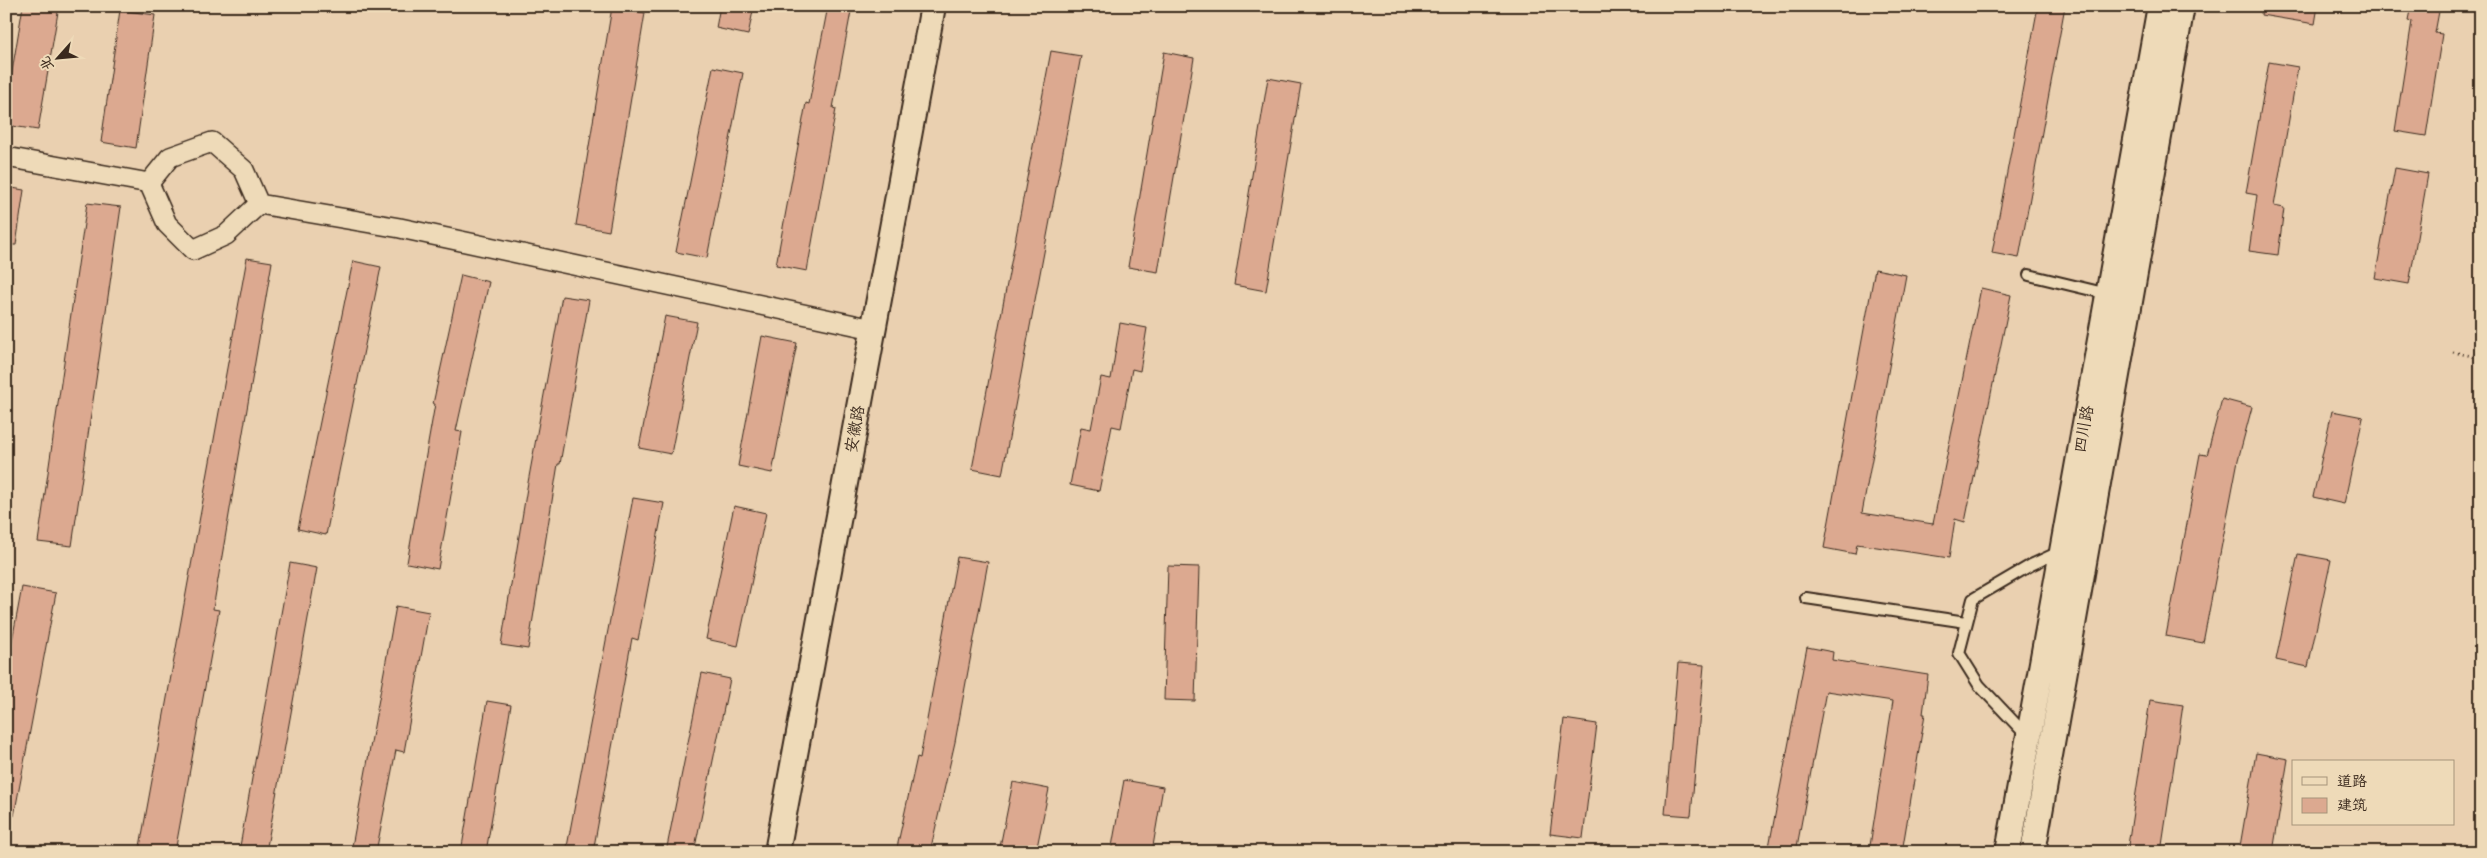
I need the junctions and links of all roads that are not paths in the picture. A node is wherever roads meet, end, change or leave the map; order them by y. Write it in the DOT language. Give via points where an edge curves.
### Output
graph roads {
  1 [pos="933,6"];
  2 [pos="2160,6"];
  3 [pos="2182,6"];
  4 [pos="6,157"];
  5 [pos="149,183"];
  6 [pos="259,204"];
  7 [pos="2029,275"];
  8 [pos="2108,294"];
  9 [pos="873,329"];
  10 [pos="2062,551"];
  11 [pos="1806,598"];
  12 [pos="1966,622"];
  13 [pos="2028,738"];
  14 [pos="777,852"];
  15 [pos="2008,852"];
  16 [pos="2033,852"];
  1 -- 9 [label="street, 安徽路"];
  2 -- 8 [label="street, 四川路"];
  3 -- 16 [label="street, 四川路"];
  4 -- 5 [label="street"];
  5 -- 6 [label="street" via="170,157 212,142 244,170"];
  5 -- 6 [label="street" via="167,224 193,250 226,235"];
  6 -- 9 [label="street" via="400,228"];
  7 -- 8 [label="lane"];
  8 -- 10 [label="street, 四川路"];
  9 -- 14 [label="street, 安徽路"];
  10 -- 12 [label="lane" via="1973,599"];
  10 -- 13 [label="street, 四川路"];
  11 -- 12 [label="lane"];
  12 -- 13 [label="lane" via="1958,653 1980,685"];
  13 -- 15 [label="street, 四川路"];
}
